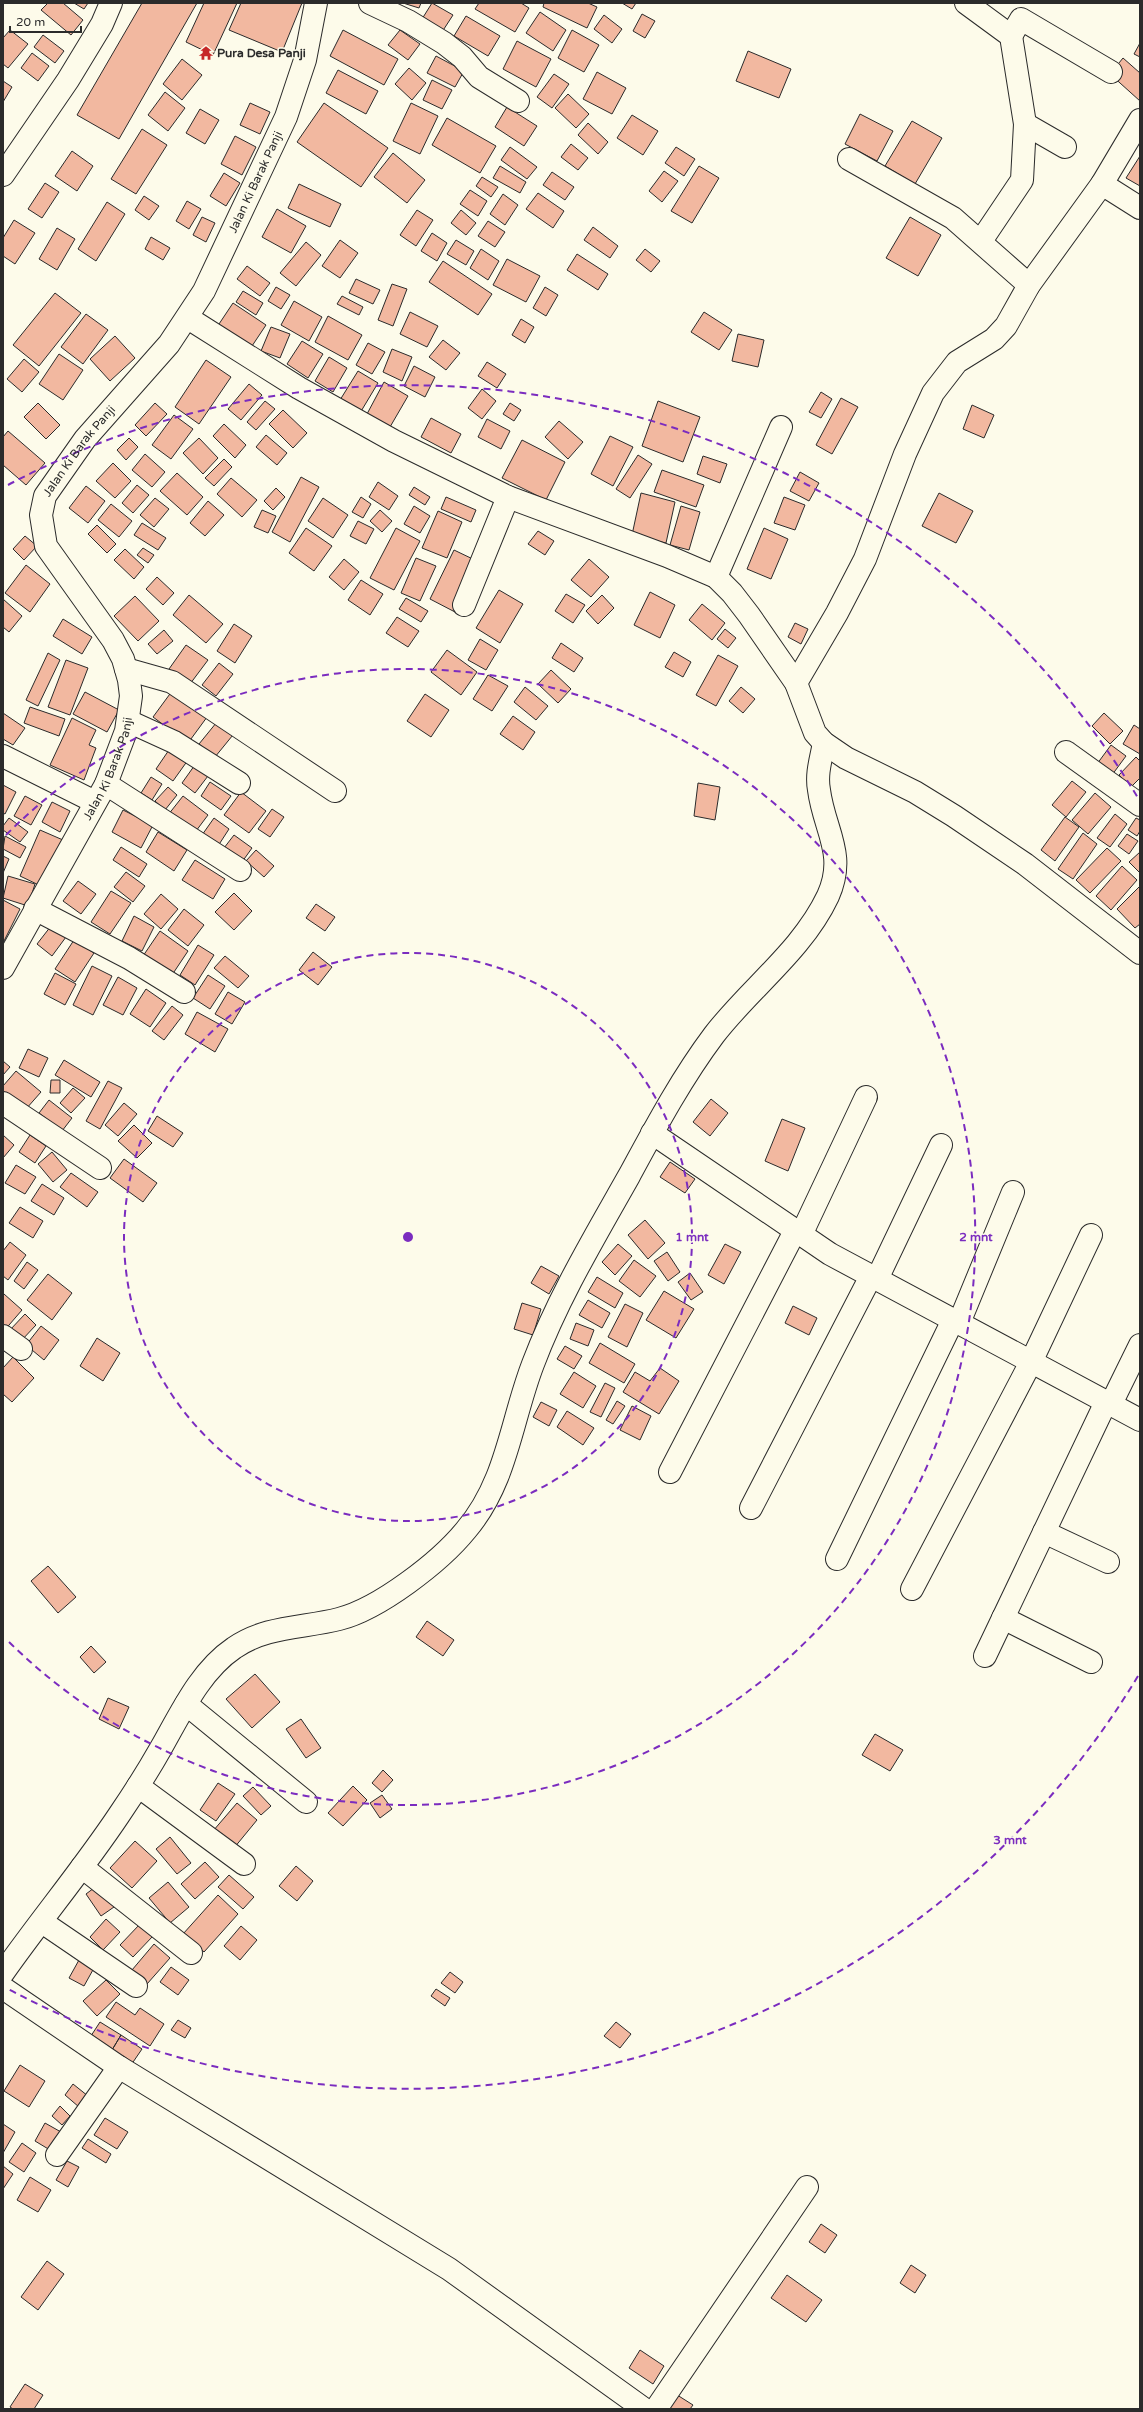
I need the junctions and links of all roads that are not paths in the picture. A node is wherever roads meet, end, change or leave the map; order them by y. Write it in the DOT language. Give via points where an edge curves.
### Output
graph roads {
  1 [pos="111,3"];
  2 [pos="316,3"];
  3 [pos="370,3"];
  4 [pos="966,3"];
  5 [pos="1011,36"];
  6 [pos="1111,72"];
  7 [pos="518,101"];
  8 [pos="1140,120"];
  9 [pos="1025,124"];
  10 [pos="1065,147"];
  11 [pos="849,160"];
  12 [pos="3,175"];
  13 [pos="1102,184"];
  14 [pos="1140,208"];
  15 [pos="981,241"];
  16 [pos="1029,285"];
  17 [pos="188,318"];
  18 [pos="780,426"];
  19 [pos="508,497"];
  20 [pos="716,577"];
  21 [pos="464,605"];
  22 [pos="126,669"];
  23 [pos="796,683"];
  24 [pos="128,721"];
  25 [pos="824,743"];
  26 [pos="1066,752"];
  27 [pos="3,756"];
  28 [pos="239,783"];
  29 [pos="335,790"];
  30 [pos="101,793"];
  31 [pos="1140,805"];
  32 [pos="240,870"];
  33 [pos="35,909"];
  34 [pos="1137,945"];
  35 [pos="8,946"];
  36 [pos="3,968"];
  37 [pos="184,992"];
  38 [pos="866,1097"];
  39 [pos="3,1103"];
  40 [pos="652,1133"];
  41 [pos="941,1145"];
  42 [pos="100,1168"];
  43 [pos="1013,1192"];
  44 [pos="798,1233"];
  45 [pos="1091,1235"];
  46 [pos="874,1278"];
  47 [pos="956,1322"];
  48 [pos="3,1336"];
  49 [pos="1140,1345"];
  50 [pos="21,1349"];
  51 [pos="1031,1362"];
  52 [pos="1108,1403"];
  53 [pos="1140,1420"];
  54 [pos="670,1472"];
  55 [pos="751,1508"];
  56 [pos="1044,1532"];
  57 [pos="837,1559"];
  58 [pos="1108,1562"];
  59 [pos="912,1589"];
  60 [pos="1003,1618"];
  61 [pos="985,1656"];
  62 [pos="1091,1662"];
  63 [pos="186,1704"];
  64 [pos="138,1786"];
  65 [pos="306,1802"];
  66 [pos="244,1864"];
  67 [pos="82,1867"];
  68 [pos="42,1922"];
  69 [pos="191,1953"];
  70 [pos="3,1973"];
  71 [pos="136,1986"];
  72 [pos="3,1988"];
  73 [pos="119,2067"];
  74 [pos="57,2155"];
  75 [pos="807,2187"];
  76 [pos="644,2409"];
  77 [pos="656,2409"];
  1 -- 12 [label="street" via="102,24 68,80"];
  2 -- 17 [label="street, Jalan Ki Barak Panji" via="305,60 286,117 207,285"];
  3 -- 7 [label="street" via="444,42 462,57 479,77"];
  4 -- 5 [label="street"];
  5 -- 6 [label="street" via="1021,19"];
  5 -- 9 [label="street"];
  8 -- 13 [label="street"];
  9 -- 10 [label="street"];
  9 -- 15 [label="street" via="1022,180"];
  11 -- 15 [label="street" via="953,218"];
  13 -- 14 [label="street"];
  13 -- 16 [label="street"];
  15 -- 16 [label="street"];
  16 -- 23 [label="street" via="1006,326 957,362 933,393 905,454 862,565 838,613"];
  17 -- 19 [label="street" via="306,392 394,441"];
  17 -- 22 [label="street, Jalan Ki Barak Panji" via="169,344 85,439 58,474 45,496 41,515 46,546 113,640"];
  18 -- 20 [label="street"];
  19 -- 20 [label="street" via="667,556"];
  19 -- 21 [label="street"];
  20 -- 23 [label="street" via="745,610"];
  22 -- 24 [label="street, Jalan Ki Barak Panji" via="131,696"];
  22 -- 29 [label="street" via="172,682"];
  23 -- 25 [label="street" via="815,733"];
  24 -- 28 [label="street" via="174,742"];
  24 -- 30 [label="street, Jalan Ki Barak Panji" via="113,770"];
  25 -- 34 [label="street" via="846,758 915,792 954,816"];
  25 -- 40 [label="street" via="818,786 832,832 836,865 828,895 809,928 792,950 714,1035"];
  26 -- 31 [label="street"];
  27 -- 30 [label="street"];
  30 -- 32 [label="street"];
  30 -- 33 [label="street, Jalan Ki Barak Panji"];
  33 -- 35 [label="street, Jalan Ki Barak Panji"];
  33 -- 37 [label="street" via="129,958"];
  35 -- 36 [label="street, Jalan Ki Barak Panji"];
  38 -- 44 [label="street"];
  39 -- 42 [label="street"];
  40 -- 44 [label="street"];
  40 -- 63 [label="street" via="588,1244 559,1302 531,1368 500,1472 488,1497 465,1532 408,1582 364,1609 345,1618 273,1630 234,1647 216,1663"];
  41 -- 46 [label="street"];
  43 -- 47 [label="street"];
  44 -- 46 [label="street"];
  44 -- 54 [label="street"];
  45 -- 51 [label="street"];
  46 -- 47 [label="street"];
  46 -- 55 [label="street"];
  47 -- 51 [label="street"];
  47 -- 57 [label="street"];
  48 -- 50 [label="street"];
  49 -- 52 [label="street"];
  51 -- 52 [label="street"];
  51 -- 59 [label="street"];
  52 -- 53 [label="street"];
  52 -- 56 [label="street"];
  56 -- 58 [label="street"];
  56 -- 60 [label="street"];
  60 -- 61 [label="street"];
  60 -- 62 [label="street"];
  63 -- 64 [label="street"];
  63 -- 65 [label="street"];
  64 -- 66 [label="street"];
  64 -- 67 [label="street"];
  67 -- 68 [label="street"];
  67 -- 69 [label="street"];
  68 -- 70 [label="street"];
  68 -- 71 [label="street"];
  72 -- 73 [label="street"];
  73 -- 74 [label="street"];
  73 -- 76 [label="street" via="449,2269"];
  75 -- 77 [label="street"];
}
